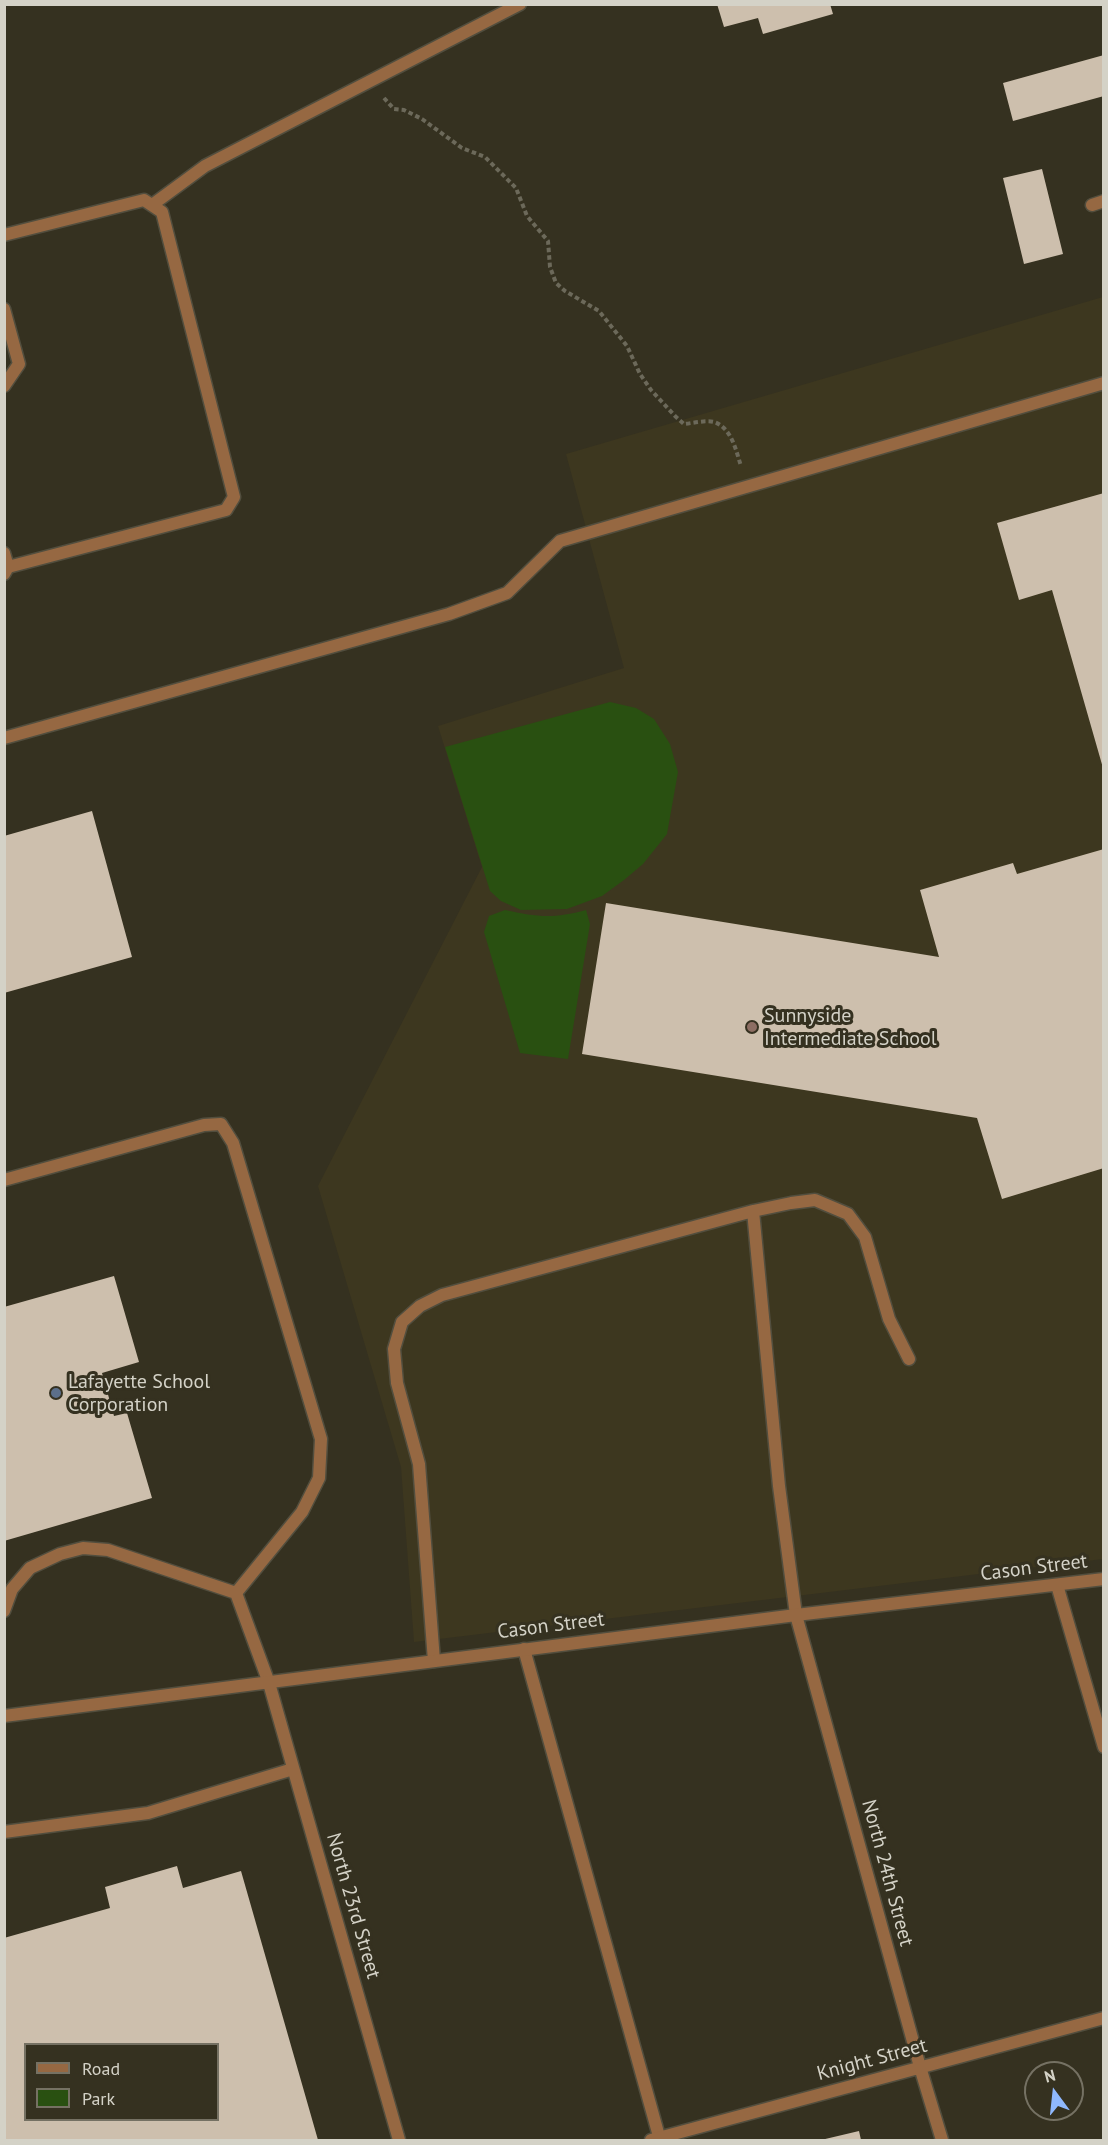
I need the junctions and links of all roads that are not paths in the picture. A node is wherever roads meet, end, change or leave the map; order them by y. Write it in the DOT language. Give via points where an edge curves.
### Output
graph roads {
  1 [pos="520,4"];
  2 [pos="152,205"];
  3 [pos="4,235"];
  4 [pos="4,309"];
  5 [pos="1104,383"];
  6 [pos="4,386"];
  7 [pos="4,553"];
  8 [pos="6,570"];
  9 [pos="4,738"];
  10 [pos="4,1180"];
  11 [pos="753,1211"];
  12 [pos="909,1359"];
  13 [pos="1104,1579"];
  14 [pos="1057,1585"];
  15 [pos="236,1593"];
  16 [pos="4,1611"];
  17 [pos="796,1615"];
  18 [pos="524,1649"];
  19 [pos="434,1661"];
  20 [pos="269,1683"];
  21 [pos="4,1716"];
  22 [pos="1104,1747"];
  23 [pos="293,1769"];
  24 [pos="4,1832"];
  25 [pos="1104,2018"];
  26 [pos="920,2067"];
  27 [pos="399,2140"];
  28 [pos="657,2140"];
  29 [pos="942,2140"];
  1 -- 2 [label="street" via="205,166"];
  2 -- 3 [label="street" via="144,200"];
  2 -- 8 [label="street" via="162,212 234,497 226,510"];
  4 -- 6 [label="street" via="19,364"];
  5 -- 9 [label="street" via="560,541 507,593 449,614"];
  7 -- 8 [label="street"];
  10 -- 15 [label="street" via="204,1125 220,1124 233,1143 321,1438 319,1478 302,1512"];
  11 -- 12 [label="street" via="815,1200 848,1214 865,1237 889,1319"];
  11 -- 17 [label="street, North 24th Street" via="779,1486"];
  11 -- 19 [label="street" via="442,1295 420,1306 402,1322 393,1350 396,1383 418,1464"];
  13 -- 14 [label="street, Cason Street"];
  14 -- 17 [label="street, Cason Street"];
  14 -- 22 [label="street"];
  15 -- 16 [label="street" via="108,1550 83,1548 30,1568 12,1589"];
  15 -- 20 [label="street, North 23rd Street"];
  17 -- 18 [label="street, Cason Street"];
  17 -- 26 [label="street, North 24th Street"];
  18 -- 19 [label="street, Cason Street"];
  18 -- 28 [label="street"];
  19 -- 20 [label="street, Cason Street"];
  20 -- 21 [label="street, Cason Street"];
  20 -- 23 [label="street, North 23rd Street"];
  23 -- 24 [label="street" via="148,1813"];
  23 -- 27 [label="street, North 23rd Street"];
  25 -- 26 [label="street, Knight Street"];
  26 -- 28 [label="street, Knight Street"];
  26 -- 29 [label="street, North 24th Street"];
}
